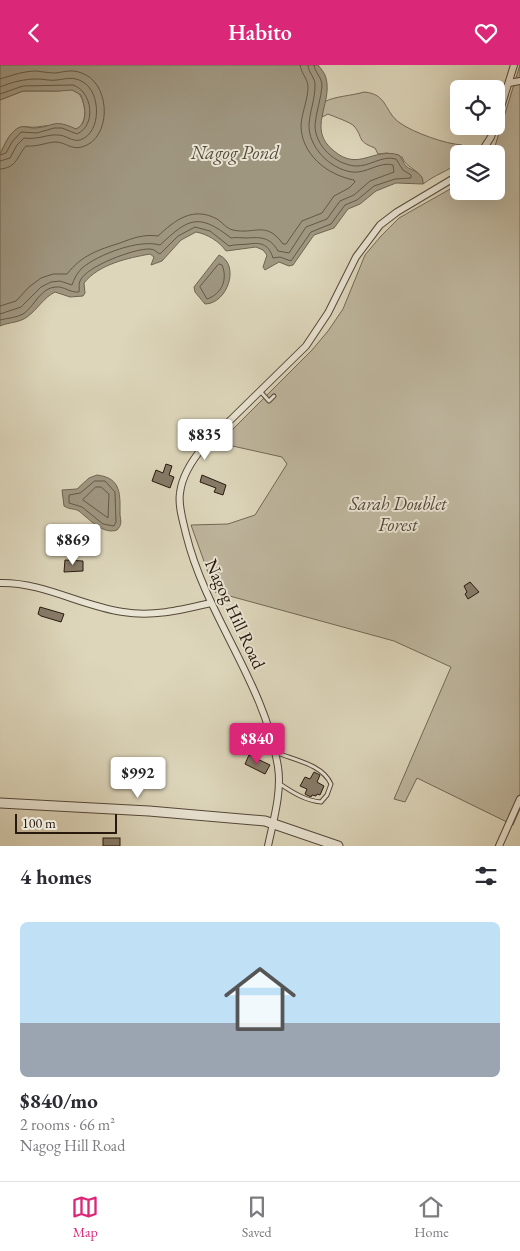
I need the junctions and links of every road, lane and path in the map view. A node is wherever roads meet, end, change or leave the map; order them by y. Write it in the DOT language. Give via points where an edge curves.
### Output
graph roads {
  1 [pos="514,65"];
  2 [pos="520,81"];
  3 [pos="509,83"];
  4 [pos="505,95"];
  5 [pos="450,180"];
  6 [pos="260,391"];
  7 [pos="274,396"];
  8 [pos="0,583"];
  9 [pos="211,603"];
  10 [pos="275,752"];
  11 [pos="279,783"];
  12 [pos="520,799"];
  13 [pos="0,803"];
  14 [pos="273,823"];
  15 [pos="268,846"];
  16 [pos="338,846"];
  17 [pos="499,846"];
  1 -- 3 [label="street"];
  2 -- 3 [label="street"];
  3 -- 4 [label="street"];
  5 -- 6 [label="street, Nagog Hill Road" via="380,225 356,257 318,331"];
  6 -- 7 [label="lane" via="269,401"];
  6 -- 9 [label="street, Nagog Hill Road" via="198,453 180,493 183,521 192,553"];
  8 -- 9 [label="street" via="30,585 122,612 172,613"];
  9 -- 10 [label="street, Nagog Hill Road" via="260,704"];
  10 -- 11 [label="street, Nagog Hill Road"];
  10 -- 11 [label="lane" via="315,767 327,776 331,784 321,802 315,802"];
  11 -- 14 [label="street, Nagog Hill Road"];
  12 -- 17 [label="street"];
  13 -- 14 [label="street" via="149,811"];
  14 -- 15 [label="street, Nagog Hill Road"];
  14 -- 16 [label="street"];
}
